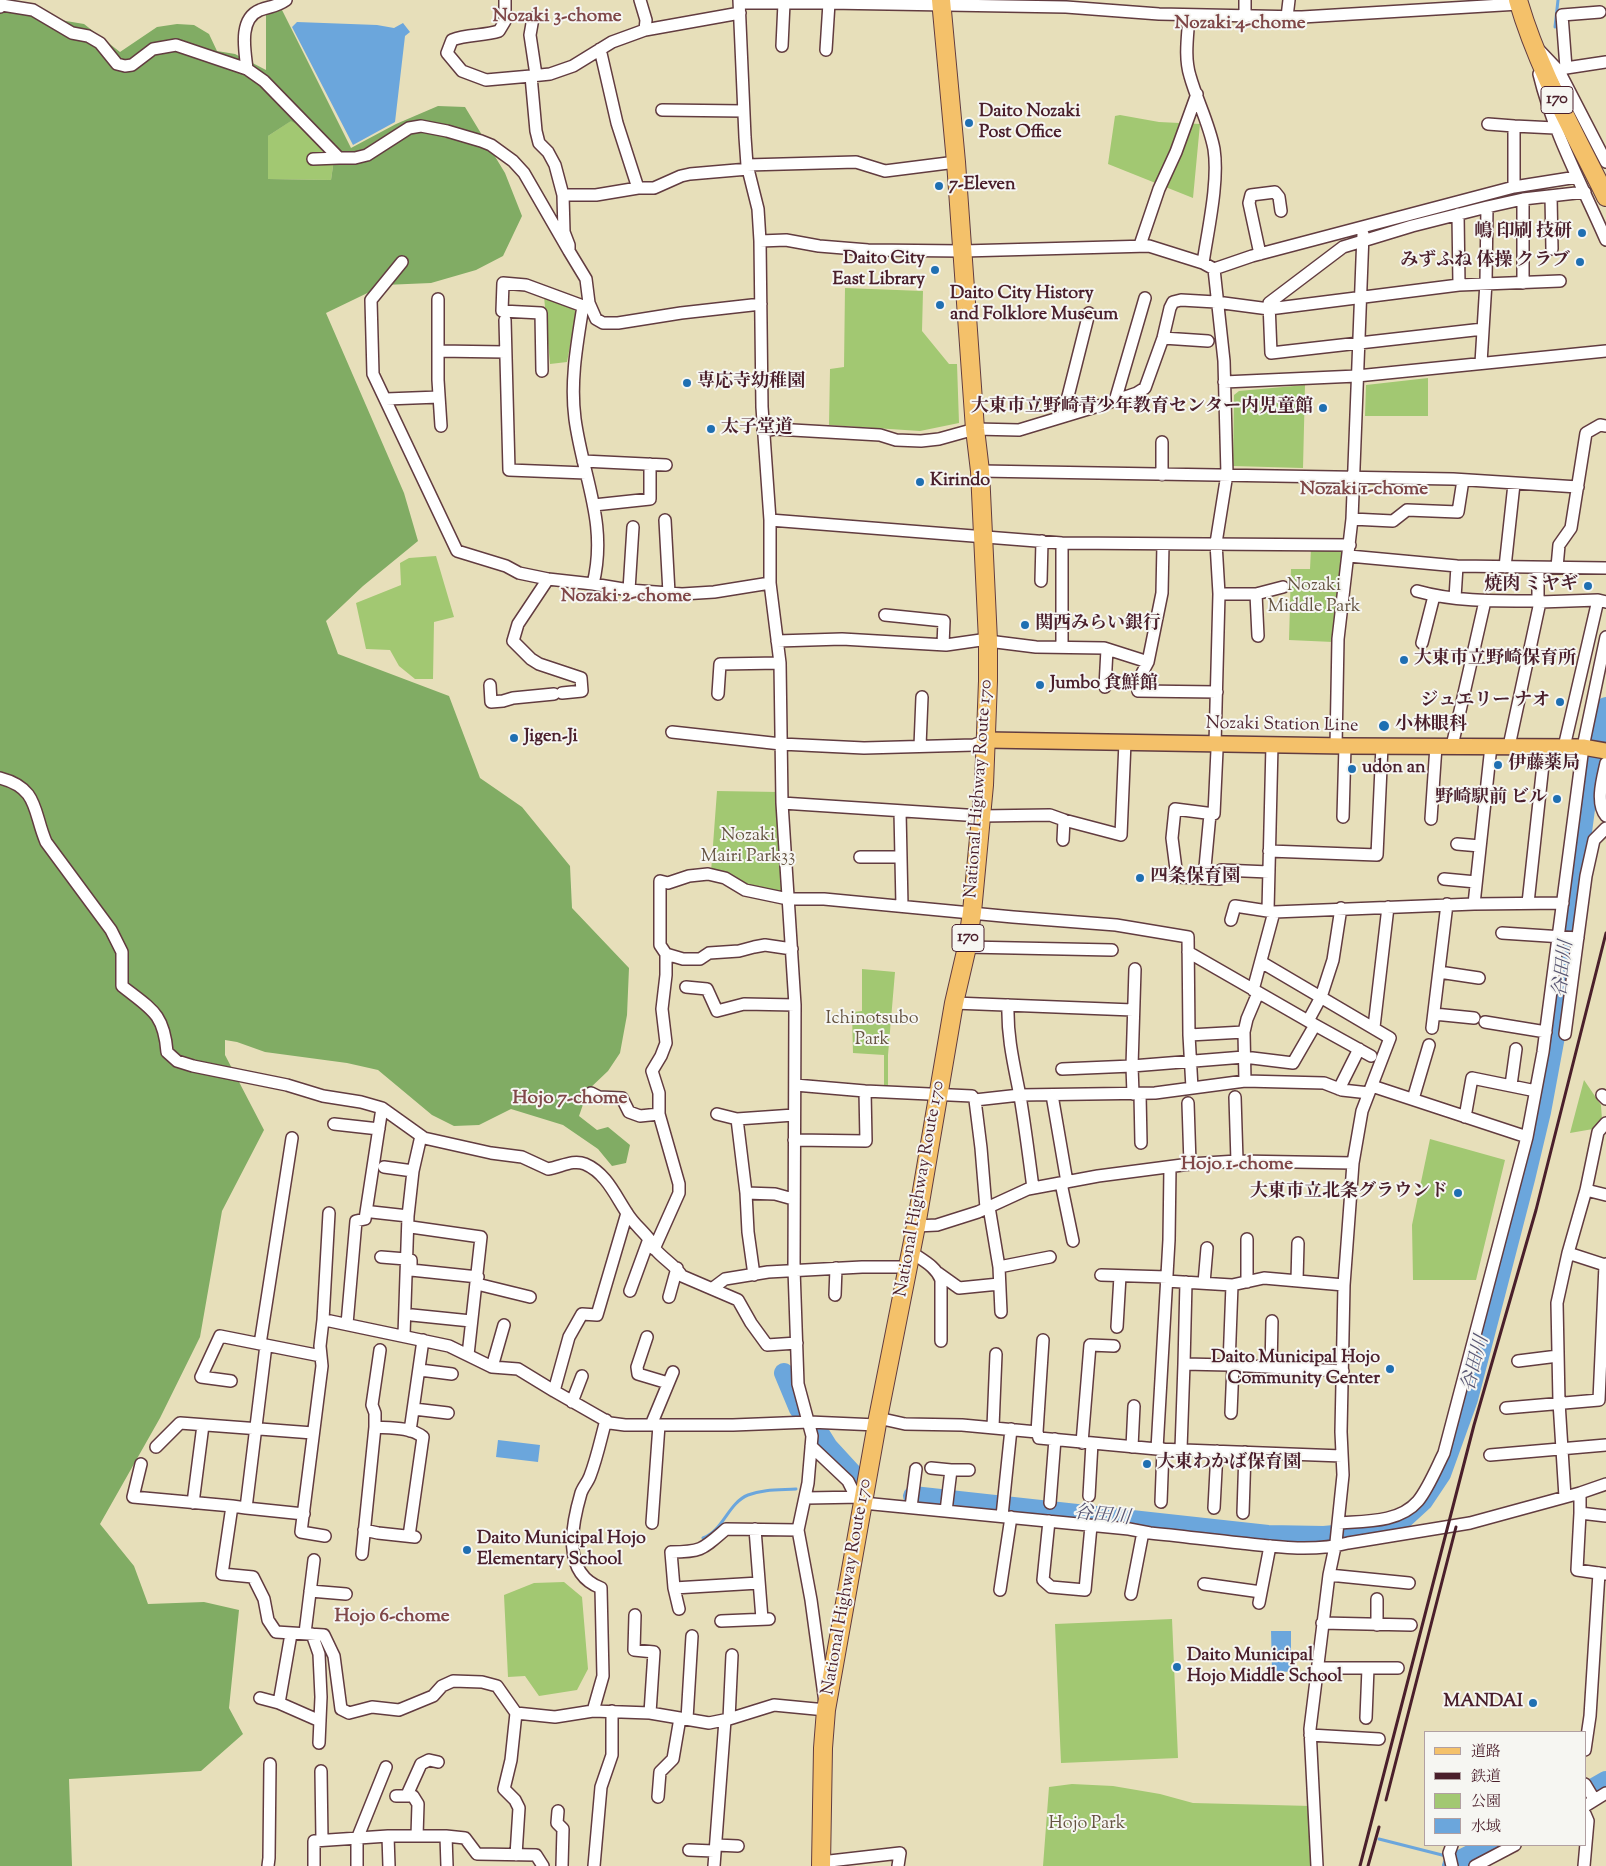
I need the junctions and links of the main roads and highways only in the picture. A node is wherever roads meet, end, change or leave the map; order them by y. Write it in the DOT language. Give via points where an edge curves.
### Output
graph roads {
  1 [pos="942,2"];
  2 [pos="1518,2"];
  3 [pos="1606,197"];
  4 [pos="987,740"];
  5 [pos="1605,755"];
  6 [pos="821,1864"];
  1 -- 4 [label="highway, National Highway Route 170 / 170" via="980,471 988,640"];
  2 -- 3 [label="highway, 170" via="1553,92"];
  4 -- 5 [label="main road, Nozaki Station Line" via="1564,746 1585,747"];
  4 -- 6 [label="highway, National Highway Route 170 / 170" via="967,947 954,1003 916,1226 861,1499 826,1710"];
}
